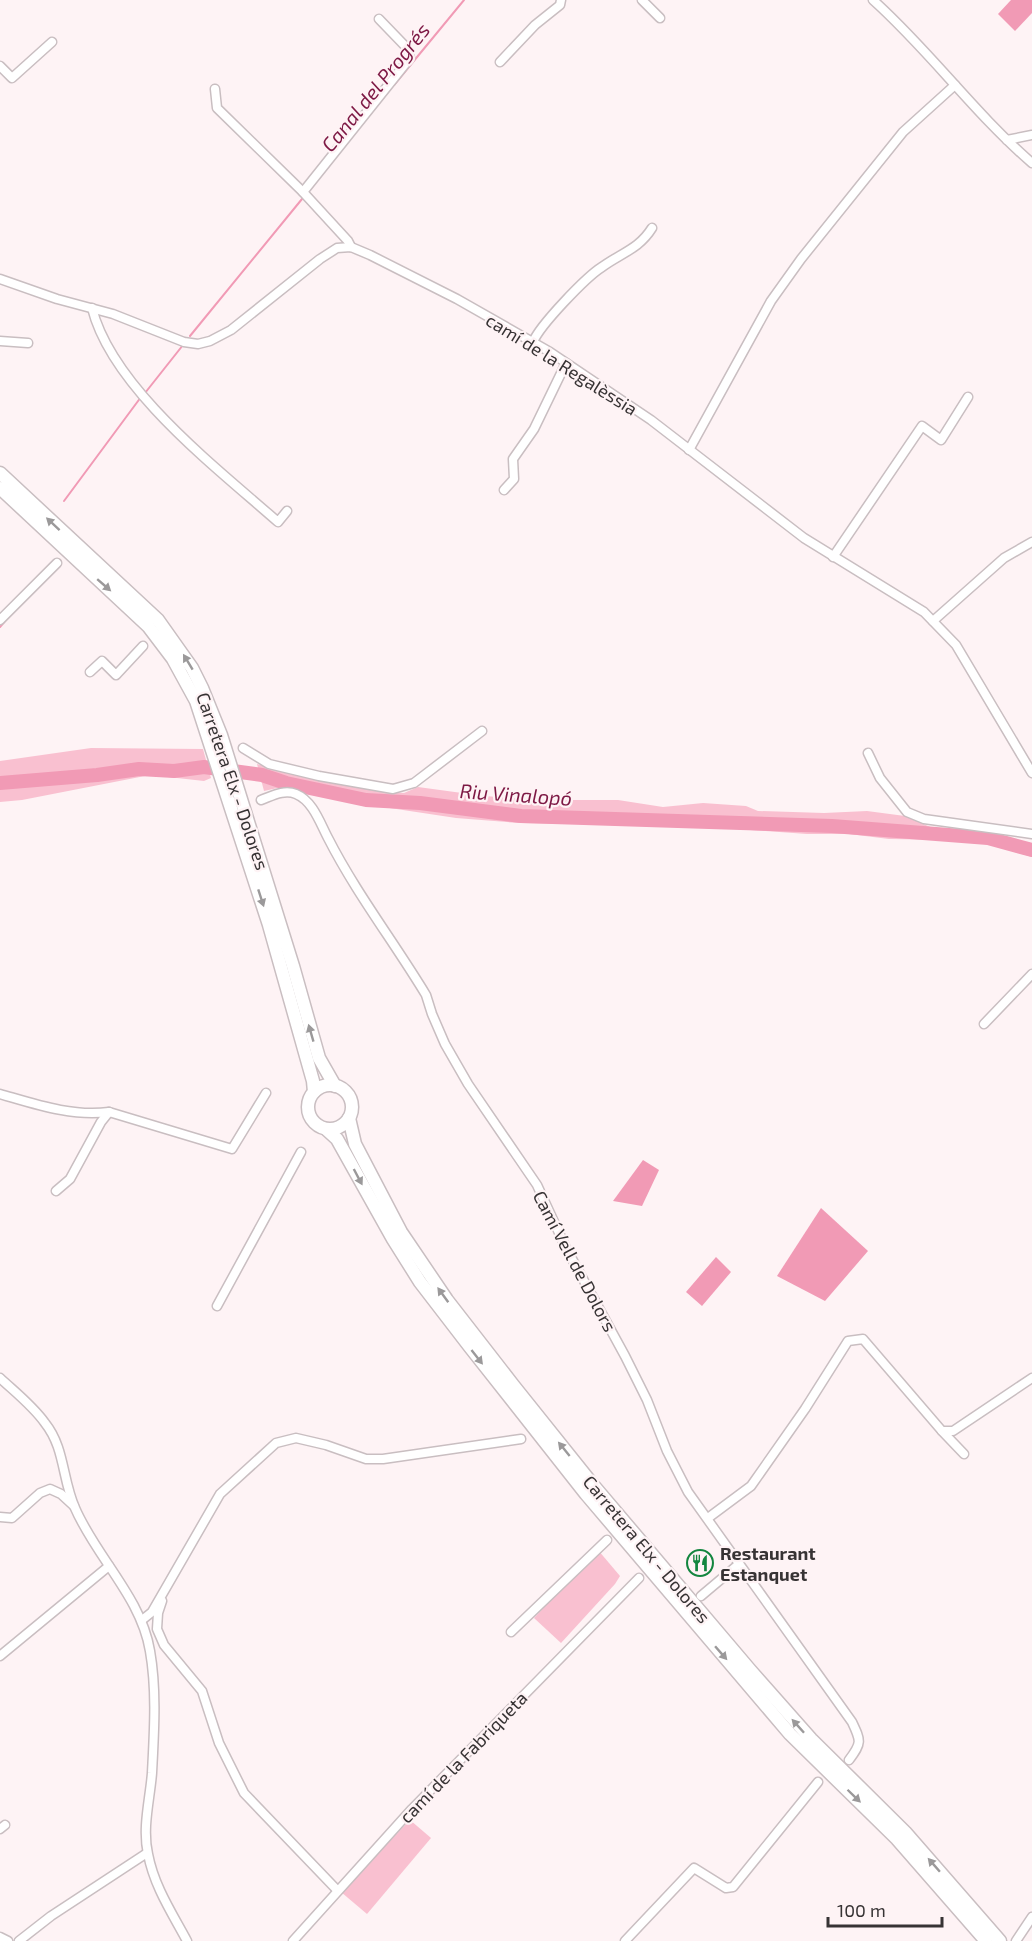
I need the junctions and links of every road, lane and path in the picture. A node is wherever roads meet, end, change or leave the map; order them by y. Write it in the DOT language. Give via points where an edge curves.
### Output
graph roads {
  1 [pos="561,0"];
  2 [pos="642,0"];
  3 [pos="873,0"];
  4 [pos="660,18"];
  5 [pos="379,19"];
  6 [pos="52,42"];
  7 [pos="500,62"];
  8 [pos="0,66"];
  9 [pos="955,85"];
  10 [pos="215,89"];
  11 [pos="1032,135"];
  12 [pos="1007,140"];
  13 [pos="1032,163"];
  14 [pos="303,192"];
  15 [pos="652,228"];
  16 [pos="351,248"];
  17 [pos="0,279"];
  18 [pos="92,308"];
  19 [pos="0,341"];
  20 [pos="533,342"];
  21 [pos="28,343"];
  22 [pos="566,363"];
  23 [pos="969,397"];
  24 [pos="689,450"];
  25 [pos="0,473"];
  26 [pos="0,488"];
  27 [pos="504,490"];
  28 [pos="287,511"];
  29 [pos="1032,542"];
  30 [pos="833,557"];
  31 [pos="57,563"];
  32 [pos="0,620"];
  33 [pos="933,621"];
  34 [pos="142,646"];
  35 [pos="90,672"];
  36 [pos="483,731"];
  37 [pos="215,737"];
  38 [pos="243,748"];
  39 [pos="868,753"];
  40 [pos="1032,773"];
  41 [pos="261,800"];
  42 [pos="236,801"];
  43 [pos="1032,834"];
  44 [pos="1032,974"];
  45 [pos="984,1024"];
  46 [pos="335,1086"];
  47 [pos="314,1092"];
  48 [pos="266,1093"];
  49 [pos="0,1094"];
  50 [pos="109,1112"];
  51 [pos="349,1119"];
  52 [pos="326,1129"];
  53 [pos="302,1152"];
  54 [pos="56,1191"];
  55 [pos="217,1306"];
  56 [pos="0,1378"];
  57 [pos="1032,1378"];
  58 [pos="942,1431"];
  59 [pos="521,1439"];
  60 [pos="964,1454"];
  61 [pos="74,1506"];
  62 [pos="0,1517"];
  63 [pos="708,1518"];
  64 [pos="607,1540"];
  65 [pos="739,1564"];
  66 [pos="109,1566"];
  67 [pos="639,1578"];
  68 [pos="168,1584"];
  69 [pos="701,1596"];
  70 [pos="142,1620"];
  71 [pos="511,1632"];
  72 [pos="0,1656"];
  73 [pos="849,1760"];
  74 [pos="818,1782"];
  75 [pos="147,1853"];
  76 [pos="337,1890"];
  77 [pos="1032,1917"];
  78 [pos="0,1937"];
  79 [pos="8,1941"];
  80 [pos="19,1941"];
  81 [pos="187,1941"];
  82 [pos="293,1941"];
  83 [pos="625,1941"];
  84 [pos="986,1941"];
  85 [pos="1000,1941"];
  86 [pos="1016,1941"];
  1 -- 7 [label="street"];
  2 -- 4 [label="street"];
  3 -- 9 [label="street"];
  5 -- 14 [label="street" via="407,48 410,58"];
  6 -- 8 [label="street" via="12,78"];
  9 -- 12 [label="street"];
  9 -- 24 [label="street" via="903,132 801,259 771,301"];
  10 -- 14 [label="street" via="217,108"];
  11 -- 12 [label="street"];
  12 -- 13 [label="street"];
  14 -- 16 [label="street"];
  15 -- 20 [label="street" via="644,241 599,268 542,326"];
  16 -- 18 [label="street" via="337,248 231,330 198,344"];
  16 -- 20 [label="street, camí de la Regalèssia"];
  17 -- 18 [label="street"];
  18 -- 28 [label="street" via="96,326 116,363 144,396 278,522"];
  19 -- 21 [label="street"];
  20 -- 22 [label="street, camí de la Regalèssia"];
  22 -- 24 [label="street, camí de la Regalèssia"];
  22 -- 27 [label="street" via="534,429 513,459 514,479"];
  23 -- 30 [label="street" via="941,440 922,426"];
  24 -- 30 [label="street, camí de la Regalèssia"];
  37 -- 25 [label="main road, Carretera Elx - Dolores, one-way" via="202,687 158,620"];
  26 -- 37 [label="main road, Carretera Elx - Dolores, one-way" via="153,632 186,679"];
  29 -- 33 [label="street" via="1004,558"];
  30 -- 33 [label="street, camí de la Regalèssia"];
  31 -- 32 [label="street"];
  33 -- 40 [label="street, camí de la Regalèssia" via="956,645"];
  34 -- 35 [label="street" via="116,675 102,661"];
  36 -- 38 [label="street" via="414,783 393,789 269,764"];
  37 -- 42 [label="main road, Carretera Elx - Dolores"];
  39 -- 43 [label="street" via="880,778 907,812 924,819"];
  41 -- 63 [label="street, Camí Vell de Dolors" via="284,792 297,794 316,814 347,873 426,995 445,1044 468,1084 537,1185 647,1400 688,1492"];
  46 -- 42 [label="main road, Carretera Elx - Dolores, one-way" via="319,1058 293,966"];
  42 -- 47 [label="main road, Carretera Elx - Dolores, one-way"];
  44 -- 45 [label="street"];
  46 -- 47 [label="main road"];
  46 -- 51 [label="main road" via="350,1100"];
  47 -- 52 [label="main road" via="308,1104 309,1116"];
  48 -- 50 [label="street" via="232,1149"];
  49 -- 50 [label="street" via="51,1109"];
  50 -- 54 [label="street" via="70,1179"];
  51 -- 52 [label="main road" via="342,1126"];
  85 -- 51 [label="main road, Carretera Elx - Dolores, one-way" via="905,1832 778,1703 513,1385 447,1300 401,1232 355,1144"];
  52 -- 84 [label="main road, Carretera Elx - Dolores, one-way" via="338,1139 393,1239 437,1305 586,1494 790,1734 897,1839"];
  53 -- 55 [label="street"];
  56 -- 61 [label="street" via="45,1422 60,1447"];
  57 -- 58 [label="street" via="953,1431"];
  58 -- 60 [label="street"];
  58 -- 63 [label="street" via="863,1339 848,1341 751,1486"];
  59 -- 68 [label="street" via="383,1459 366,1459 296,1437 276,1443 220,1494"];
  61 -- 62 [label="street" via="50,1489 12,1518"];
  61 -- 66 [label="street"];
  63 -- 65 [label="street, Camí Vell de Dolors"];
  64 -- 71 [label="street"];
  65 -- 69 [label="street"];
  65 -- 73 [label="street, Camí Vell de Dolors" via="852,1722 860,1737 859,1747"];
  66 -- 70 [label="street"];
  66 -- 72 [label="street"];
  67 -- 76 [label="street, camí de la Fabriqueta"];
  68 -- 70 [label="street" via="152,1612"];
  68 -- 76 [label="street" via="157,1629 164,1645 202,1691 219,1743 244,1793"];
  70 -- 75 [label="street" via="154,1690"];
  74 -- 83 [label="street" via="732,1887 726,1888 694,1868"];
  75 -- 80 [label="street"];
  75 -- 81 [label="street" via="161,1893"];
  76 -- 82 [label="street, camí de la Fabriqueta"];
  77 -- 86 [label="street"];
  78 -- 79 [label="street"];
}
